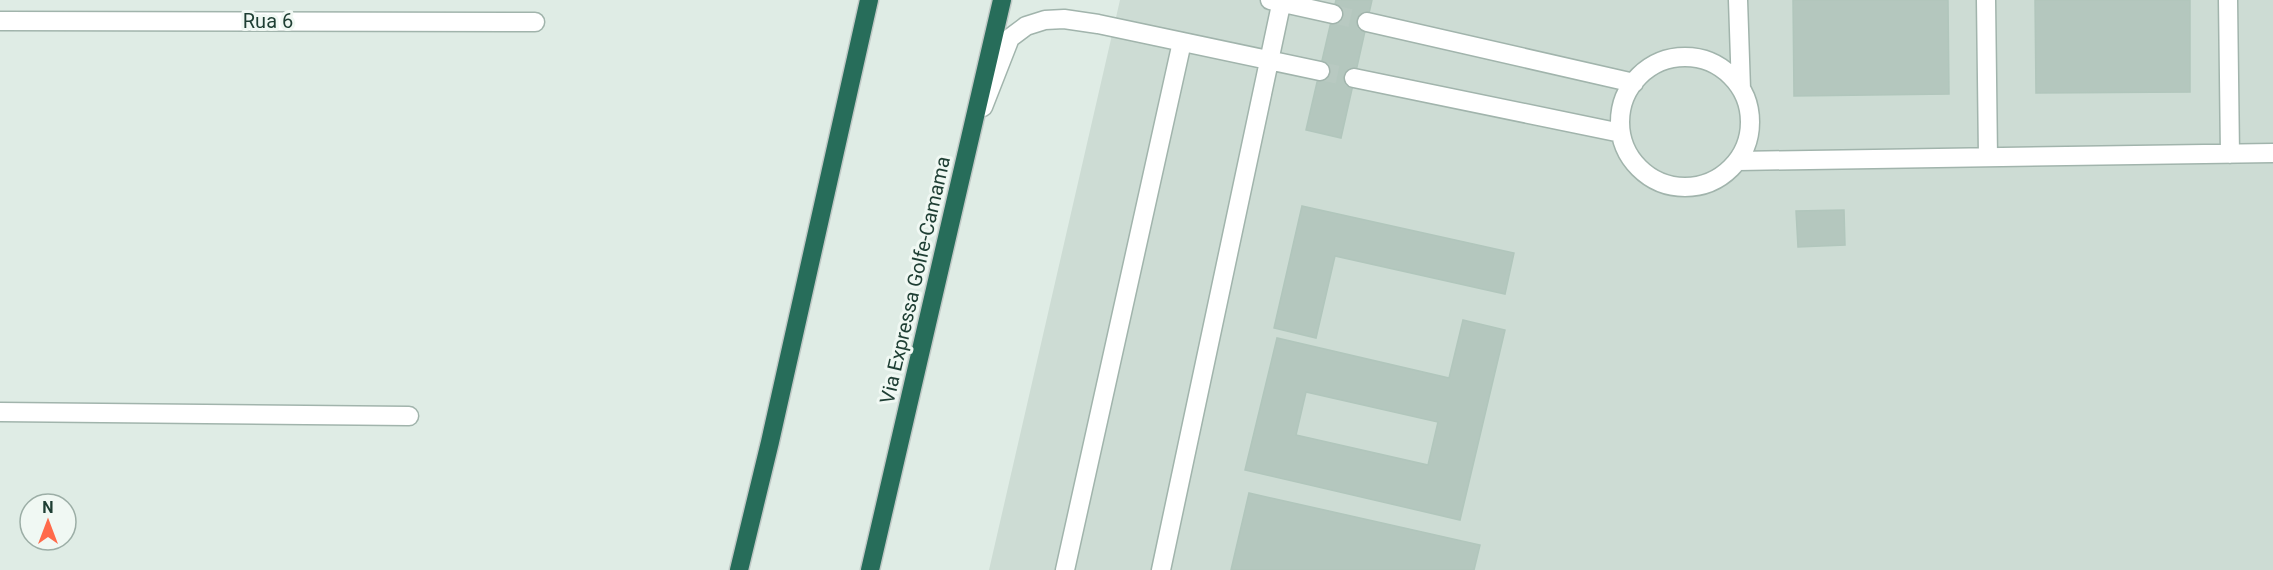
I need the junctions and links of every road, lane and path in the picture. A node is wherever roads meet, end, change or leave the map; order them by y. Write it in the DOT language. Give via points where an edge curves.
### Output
graph roads {
  1 [pos="869,0"];
  2 [pos="1002,0"];
  3 [pos="1738,0"];
  4 [pos="1986,0"];
  5 [pos="2228,0"];
  6 [pos="1278,1"];
  7 [pos="1333,14"];
  8 [pos="0,21"];
  9 [pos="535,22"];
  10 [pos="1367,22"];
  11 [pos="1182,42"];
  12 [pos="1270,60"];
  13 [pos="1320,71"];
  14 [pos="1354,78"];
  15 [pos="1634,82"];
  16 [pos="1741,89"];
  17 [pos="1621,133"];
  18 [pos="971,140"];
  19 [pos="2273,153"];
  20 [pos="2230,154"];
  21 [pos="1988,157"];
  22 [pos="1738,160"];
  23 [pos="0,412"];
  24 [pos="409,416"];
  25 [pos="739,566"];
  26 [pos="870,570"];
  27 [pos="1065,570"];
  28 [pos="1161,570"];
  1 -- 25 [label="highway"];
  2 -- 18 [label="highway, Via Expressa Golfe-Camama"];
  3 -- 16 [label="street"];
  4 -- 21 [label="street"];
  5 -- 20 [label="street"];
  6 -- 7 [label="street"];
  6 -- 12 [label="street"];
  8 -- 9 [label="street, Rua 6"];
  10 -- 15 [label="street"];
  11 -- 12 [label="street"];
  11 -- 18 [label="street" via="1064,19 1026,26 1010,38"];
  11 -- 27 [label="street"];
  12 -- 13 [label="street"];
  12 -- 28 [label="street"];
  14 -- 17 [label="street"];
  15 -- 16 [label="street" via="1657,63 1698,58 1719,66"];
  15 -- 17 [label="street" via="1621,112"];
  16 -- 22 [label="street" via="1751,120 1748,141"];
  17 -- 22 [label="street" via="1628,154 1642,171 1671,185 1703,185 1723,176"];
  18 -- 26 [label="highway, Via Expressa Golfe-Camama"];
  19 -- 20 [label="street"];
  20 -- 21 [label="street"];
  21 -- 22 [label="street"];
  23 -- 24 [label="street"];
}
